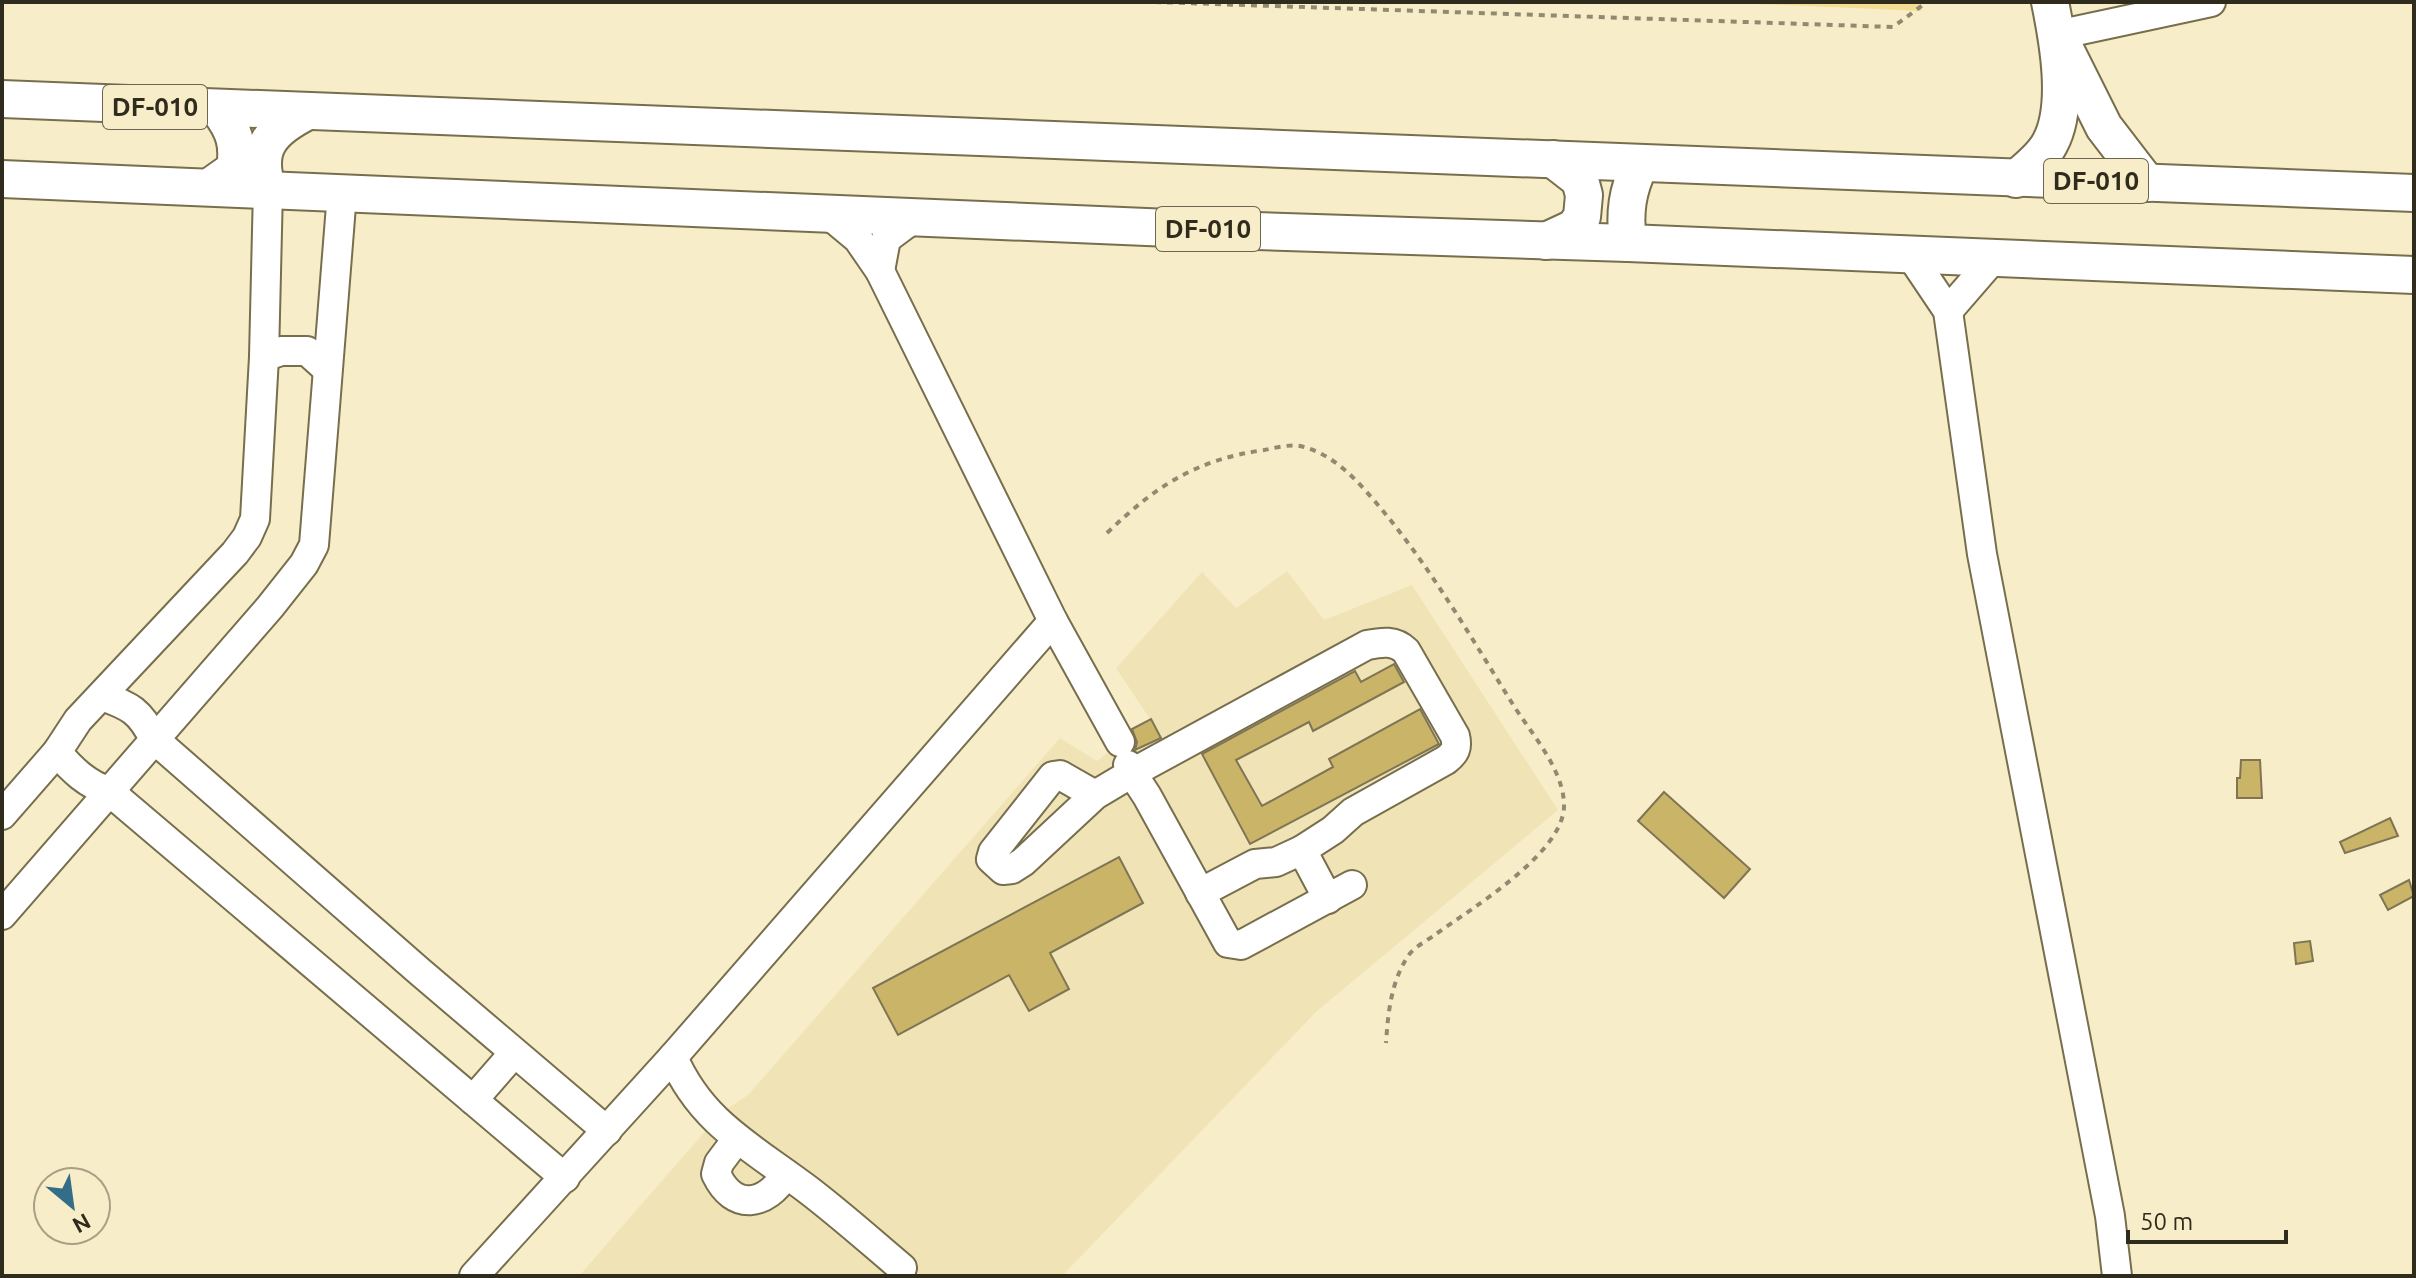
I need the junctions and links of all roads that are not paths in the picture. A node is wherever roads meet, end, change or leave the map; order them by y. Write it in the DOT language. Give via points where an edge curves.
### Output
graph roads {
  1 [pos="2211,2"];
  2 [pos="2053,18"];
  3 [pos="2,99"];
  4 [pos="219,110"];
  5 [pos="308,111"];
  6 [pos="1553,159"];
  7 [pos="1640,164"];
  8 [pos="2,179"];
  9 [pos="2016,179"];
  10 [pos="2147,183"];
  11 [pos="211,186"];
  12 [pos="268,189"];
  13 [pos="342,193"];
  14 [pos="2414,193"];
  15 [pos="828,214"];
  16 [pos="917,216"];
  17 [pos="1546,241"];
  18 [pos="1628,243"];
  19 [pos="1911,256"];
  20 [pos="1993,259"];
  21 [pos="880,271"];
  22 [pos="2414,275"];
  23 [pos="1948,311"];
  24 [pos="264,357"];
  25 [pos="327,369"];
  26 [pos="1053,621"];
  27 [pos="102,696"];
  28 [pos="154,739"];
  29 [pos="57,752"];
  30 [pos="1127,760"];
  31 [pos="110,792"];
  32 [pos="1095,795"];
  33 [pos="2,815"];
  34 [pos="1302,850"];
  35 [pos="1200,893"];
  36 [pos="2,915"];
  37 [pos="514,1053"];
  38 [pos="673,1057"];
  39 [pos="473,1100"];
  40 [pos="607,1131"];
  41 [pos="737,1139"];
  42 [pos="786,1174"];
  43 [pos="565,1178"];
  44 [pos="902,1268"];
  45 [pos="474,1276"];
  46 [pos="2117,1276"];
  1 -- 2 [label="street"];
  2 -- 9 [label="main road" via="2058,124 2050,144"];
  2 -- 10 [label="main road" via="2104,127"];
  3 -- 4 [label="main road, DF-010"];
  4 -- 5 [label="main road, DF-010"];
  4 -- 11 [label="main road" via="234,129 238,152 235,169"];
  5 -- 6 [label="main road, DF-010"];
  5 -- 12 [label="main road" via="272,136 262,164"];
  6 -- 7 [label="main road, DF-010"];
  6 -- 17 [label="main road" via="1580,180 1584,195 1582,217 1574,228"];
  7 -- 9 [label="main road, DF-010"];
  7 -- 18 [label="main road" via="1626,200"];
  8 -- 11 [label="main road, DF-010"];
  9 -- 10 [label="main road, DF-010"];
  10 -- 14 [label="main road, DF-010"];
  11 -- 12 [label="main road, DF-010"];
  12 -- 13 [label="main road, DF-010"];
  12 -- 24 [label="street"];
  13 -- 15 [label="main road, DF-010"];
  13 -- 25 [label="street"];
  15 -- 16 [label="main road, DF-010"];
  15 -- 21 [label="street" via="858,239"];
  16 -- 17 [label="main road, DF-010"];
  16 -- 21 [label="street" via="886,239"];
  17 -- 18 [label="main road, DF-010"];
  18 -- 19 [label="main road, DF-010"];
  19 -- 20 [label="main road, DF-010"];
  19 -- 23 [label="street"];
  20 -- 22 [label="main road, DF-010"];
  20 -- 23 [label="street"];
  21 -- 26 [label="street"];
  23 -- 46 [label="street" via="1982,554 2110,1216"];
  24 -- 25 [label="street" via="307,351"];
  24 -- 27 [label="street" via="258,499 247,537"];
  25 -- 28 [label="street" via="314,545 270,607"];
  26 -- 30 [label="street"];
  26 -- 38 [label="street"];
  27 -- 28 [label="street" via="134,709"];
  27 -- 29 [label="street"];
  28 -- 31 [label="street"];
  28 -- 37 [label="street"];
  29 -- 31 [label="street" via="80,776"];
  29 -- 33 [label="street"];
  30 -- 32 [label="street"];
  30 -- 34 [label="street" via="1367,645 1400,646 1455,736 1455,753 1353,812"];
  30 -- 35 [label="street"];
  31 -- 36 [label="street"];
  31 -- 39 [label="street"];
  34 -- 35 [label="street" via="1276,862 1255,864"];
  34 -- 35 [label="street" via="1340,892 1241,945 1233,946 1221,933"];
  37 -- 39 [label="street"];
  37 -- 40 [label="street"];
  38 -- 40 [label="street"];
  38 -- 41 [label="street" via="694,1097"];
  39 -- 43 [label="street"];
  40 -- 43 [label="street"];
  41 -- 42 [label="street"];
  41 -- 42 [label="street" via="716,1174 737,1198 768,1197"];
  42 -- 44 [label="street"];
  43 -- 45 [label="street"];
}
